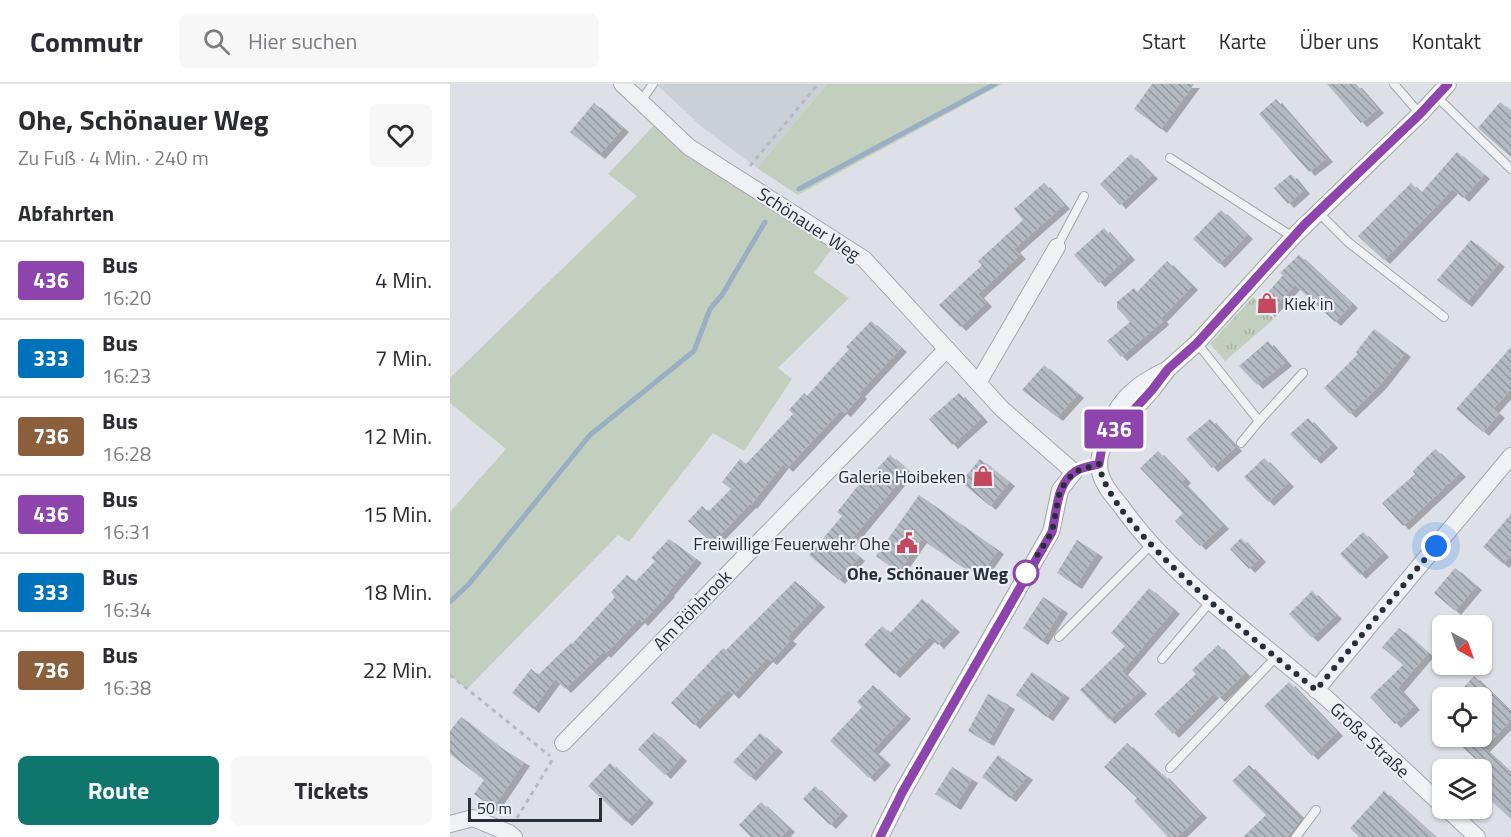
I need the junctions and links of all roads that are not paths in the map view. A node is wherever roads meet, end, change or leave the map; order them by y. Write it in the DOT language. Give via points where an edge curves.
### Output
graph roads {
  1 [pos="622,84"];
  2 [pos="653,84"];
  3 [pos="1394,84"];
  4 [pos="1442,90"];
  5 [pos="641,101"];
  6 [pos="1420,114"];
  7 [pos="1170,158"];
  8 [pos="1511,169"];
  9 [pos="1084,196"];
  10 [pos="1317,212"];
  11 [pos="1293,237"];
  12 [pos="1057,247"];
  13 [pos="1444,317"];
  14 [pos="1197,343"];
  15 [pos="947,349"];
  16 [pos="1303,373"];
  17 [pos="978,383"];
  18 [pos="1259,421"];
  19 [pos="1241,442"];
  20 [pos="1511,456"];
  21 [pos="1099,464"];
  22 [pos="1074,472"];
  23 [pos="1151,545"];
  24 [pos="1211,601"];
  25 [pos="1059,637"];
  26 [pos="1276,657"];
  27 [pos="1162,659"];
  28 [pos="1316,690"];
  29 [pos="563,742"];
  30 [pos="1170,768"];
  31 [pos="1432,796"];
  32 [pos="1316,810"];
  33 [pos="1457,819"];
  34 [pos="450,824"];
  35 [pos="512,835"];
  36 [pos="880,837"];
  37 [pos="1296,837"];
  38 [pos="1477,837"];
  1 -- 5 [label="street, Schönauer Weg"];
  2 -- 5 [label="lane"];
  3 -- 6 [label="lane"];
  4 -- 6 [label="street"];
  4 -- 8 [label="lane"];
  5 -- 15 [label="street, Schönauer Weg" via="689,147 864,259"];
  6 -- 10 [label="street"];
  7 -- 11 [label="lane"];
  9 -- 12 [label="lane"];
  10 -- 11 [label="street"];
  10 -- 13 [label="lane" via="1348,242"];
  11 -- 14 [label="street"];
  12 -- 17 [label="street"];
  14 -- 18 [label="lane"];
  14 -- 21 [label="street" via="1108,434"];
  15 -- 17 [label="street, Schönauer Weg"];
  15 -- 29 [label="street, Am Röhbrook"];
  16 -- 18 [label="lane"];
  17 -- 22 [label="street, Schönauer Weg" via="1015,422"];
  18 -- 19 [label="lane"];
  20 -- 28 [label="street"];
  21 -- 22 [label="street"];
  21 -- 23 [label="street, Große Straße" via="1109,490"];
  22 -- 36 [label="street" via="1060,490 1052,532"];
  23 -- 24 [label="street, Große Straße"];
  23 -- 25 [label="lane"];
  24 -- 26 [label="street, Große Straße"];
  24 -- 27 [label="lane"];
  26 -- 28 [label="street, Große Straße"];
  26 -- 30 [label="lane"];
  28 -- 31 [label="street, Große Straße"];
  32 -- 37 [label="lane"];
  33 -- 38 [label="street, Große Straße"];
  34 -- 35 [label="street" via="473,818"];
}
